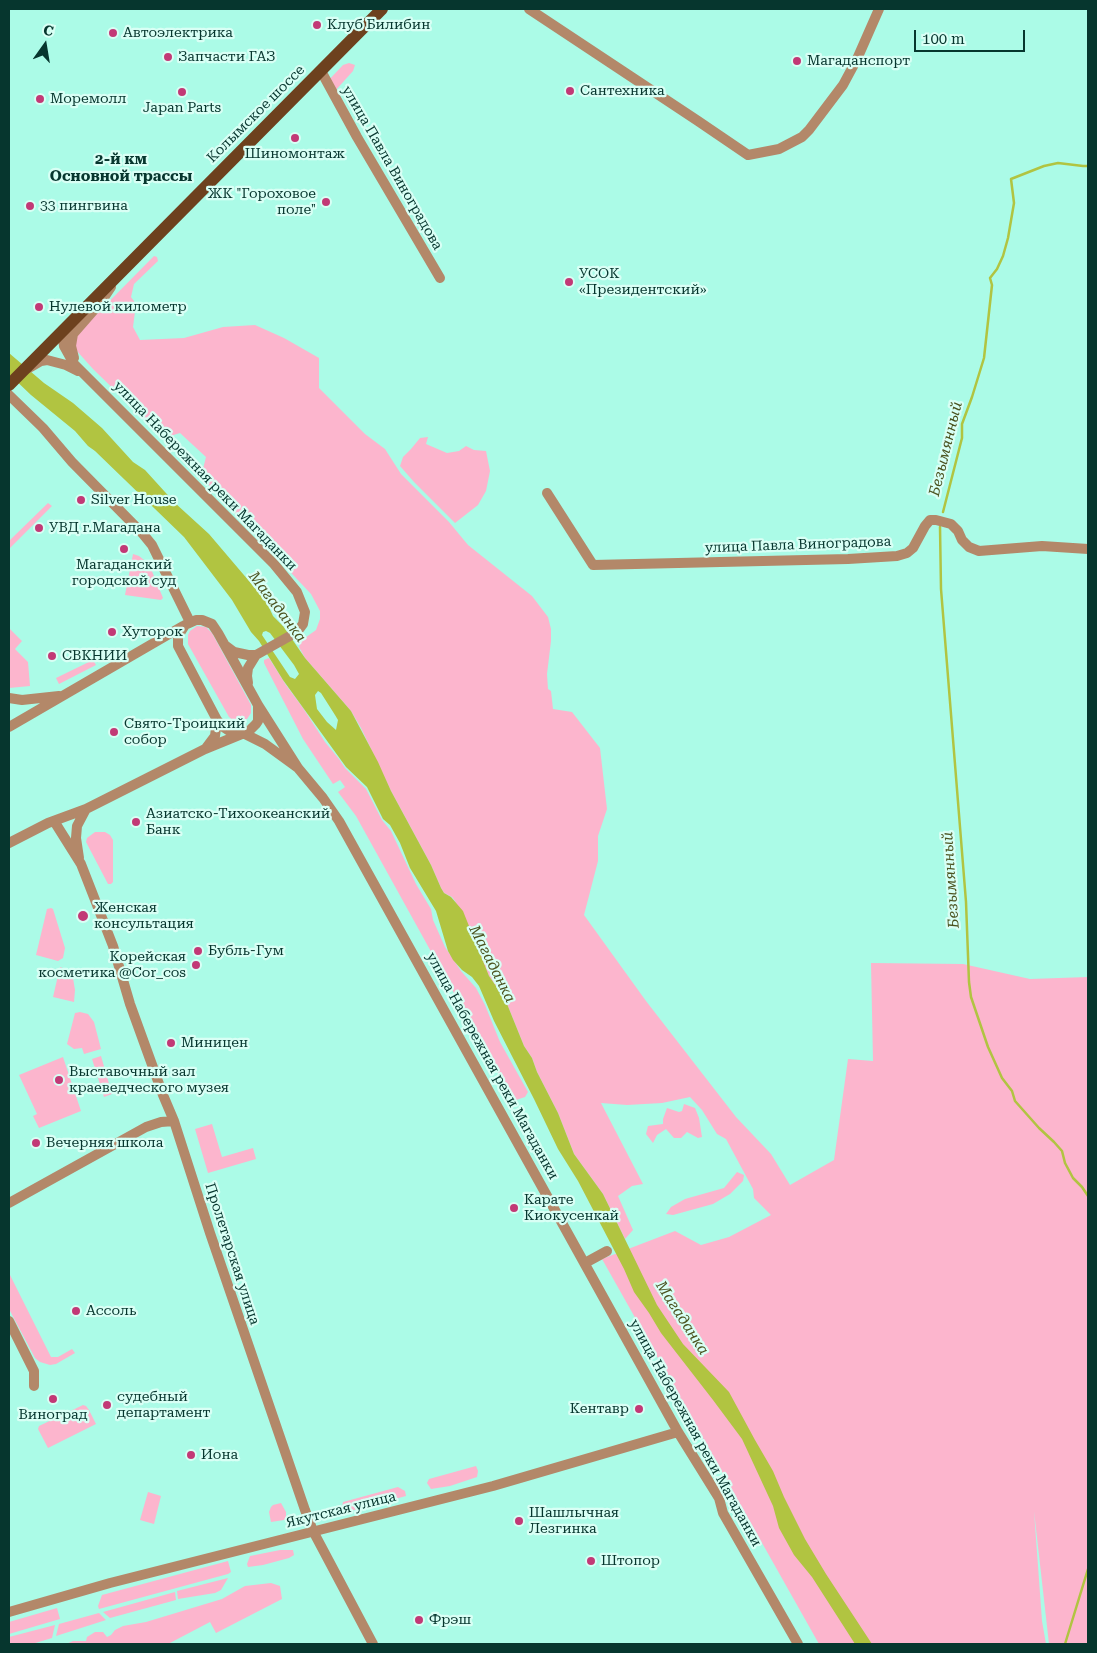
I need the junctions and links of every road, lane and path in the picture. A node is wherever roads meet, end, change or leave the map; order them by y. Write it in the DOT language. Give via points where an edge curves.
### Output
graph roads {
  1 [pos="382,9"];
  2 [pos="529,9"];
  3 [pos="879,9"];
  4 [pos="321,71"];
  5 [pos="121,270"];
  6 [pos="440,278"];
  7 [pos="67,325"];
  8 [pos="38,360"];
  9 [pos="88,377"];
  10 [pos="9,385"];
  11 [pos="9,395"];
  12 [pos="547,493"];
  13 [pos="1088,549"];
  14 [pos="188,623"];
  15 [pos="154,644"];
  16 [pos="225,645"];
  17 [pos="182,654"];
  18 [pos="256,654"];
  19 [pos="252,695"];
  20 [pos="62,696"];
  21 [pos="9,698"];
  22 [pos="258,705"];
  23 [pos="9,720"];
  24 [pos="217,720"];
  25 [pos="21,721"];
  26 [pos="9,727"];
  27 [pos="245,734"];
  28 [pos="205,749"];
  29 [pos="298,768"];
  30 [pos="86,809"];
  31 [pos="54,821"];
  32 [pos="9,843"];
  33 [pos="81,864"];
  34 [pos="174,1122"];
  35 [pos="9,1203"];
  36 [pos="607,1251"];
  37 [pos="586,1263"];
  38 [pos="9,1321"];
  39 [pos="34,1386"];
  40 [pos="678,1432"];
  41 [pos="313,1531"];
  42 [pos="9,1612"];
  43 [pos="373,1644"];
  44 [pos="798,1644"];
  1 -- 4 [label="main road, Колымское шоссе"];
  2 -- 3 [label="street" via="748,156 779,149 809,130 843,85"];
  4 -- 5 [label="main road, Колымское шоссе"];
  4 -- 6 [label="street, улица Павла Виноградова"];
  5 -- 7 [label="main road, Колымское шоссе"];
  5 -- 9 [label="street" via="101,302 71,337 73,355"];
  7 -- 8 [label="main road, Колымское шоссе"];
  7 -- 9 [label="street" via="63,339 65,349 74,364"];
  8 -- 9 [label="street" via="66,364"];
  8 -- 10 [label="main road, Колымское шоссе"];
  9 -- 18 [label="street, улица Набережная реки Магаданки" via="291,584 305,612 303,624 297,632"];
  11 -- 14 [label="street" via="152,545"];
  12 -- 13 [label="street, улица Павла Виноградова" via="593,565 897,556 913,548 930,520 951,524 969,547 979,551 1042,546"];
  14 -- 15 [label="street"];
  14 -- 16 [label="street, улица Набережная реки Магаданки" via="208,622"];
  14 -- 17 [label="street" via="178,636"];
  15 -- 17 [label="street" via="171,645"];
  15 -- 20 [label="street"];
  16 -- 18 [label="street" via="234,652"];
  16 -- 19 [label="street, улица Набережная реки Магаданки"];
  17 -- 24 [label="street"];
  18 -- 19 [label="street" via="247,671"];
  19 -- 22 [label="street, улица Набережная реки Магаданки"];
  20 -- 21 [label="street"];
  20 -- 25 [label="street"];
  22 -- 27 [label="street" via="256,724"];
  22 -- 29 [label="street, улица Набережная реки Магаданки"];
  23 -- 25 [label="street"];
  24 -- 27 [label="street, улица Набережная реки Магаданки" via="231,732"];
  24 -- 28 [label="street" via="215,736"];
  25 -- 26 [label="street"];
  27 -- 28 [label="street"];
  27 -- 29 [label="street, улица Набережная реки Магаданки"];
  28 -- 30 [label="street"];
  29 -- 37 [label="street, улица Набережная реки Магаданки" via="323,798 354,847"];
  30 -- 31 [label="street"];
  30 -- 33 [label="street, Пролетарская улица" via="76,838"];
  31 -- 32 [label="street"];
  31 -- 33 [label="street, Пролетарская улица"];
  33 -- 34 [label="street, Пролетарская улица"];
  34 -- 35 [label="street" via="146,1127"];
  34 -- 41 [label="street, Пролетарская улица"];
  36 -- 37 [label="street"];
  37 -- 40 [label="street, улица Набережная реки Магаданки"];
  38 -- 39 [label="street" via="34,1371"];
  40 -- 41 [label="street, Якутская улица" via="500,1484"];
  40 -- 44 [label="street, улица Набережная реки Магаданки" via="719,1498 723,1513"];
  41 -- 42 [label="street, Якутская улица"];
  41 -- 43 [label="street, Пролетарская улица"];
}
